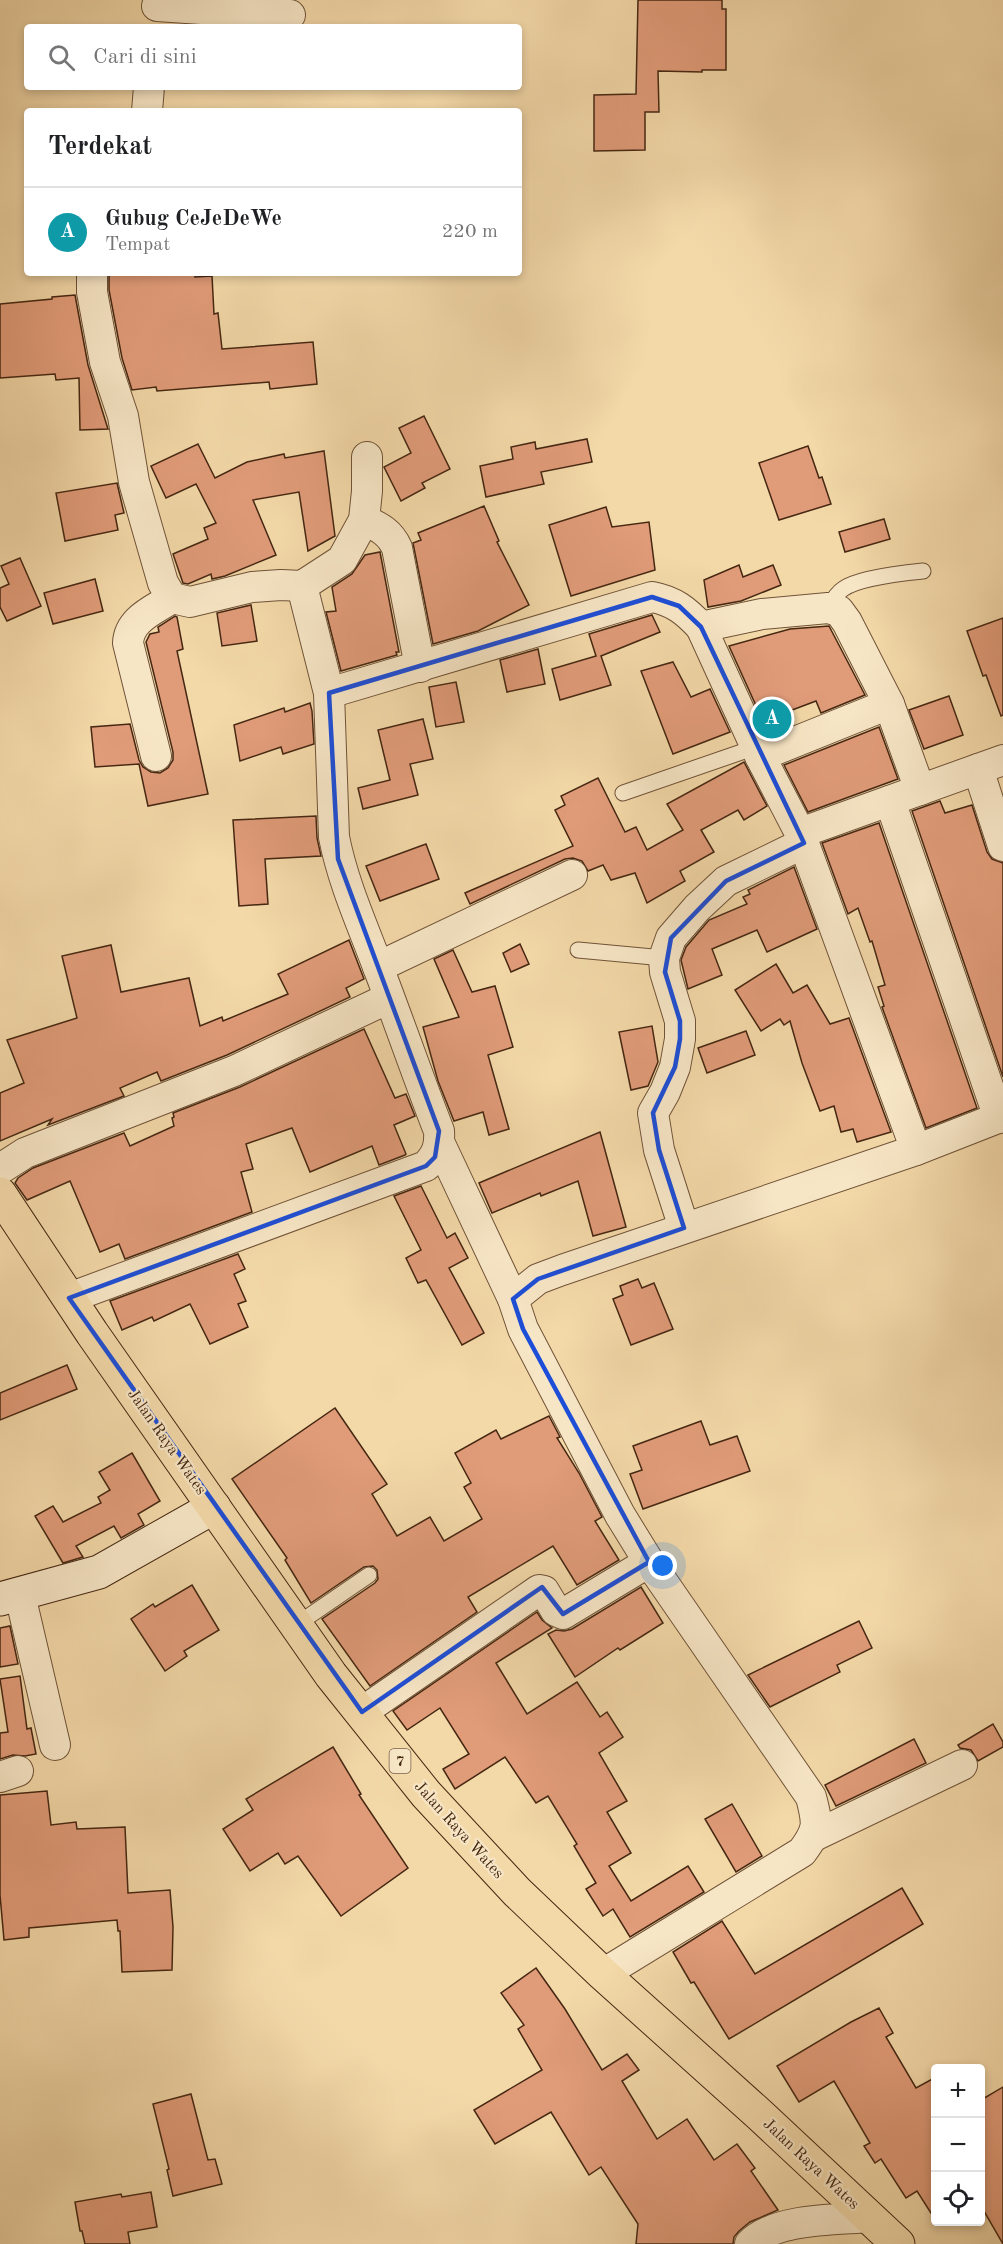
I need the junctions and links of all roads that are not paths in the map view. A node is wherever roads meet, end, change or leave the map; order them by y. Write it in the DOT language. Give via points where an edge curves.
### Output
graph roads {
  1 [pos="156,11"];
  2 [pos="290,15"];
  3 [pos="149,90"];
  4 [pos="147,108"];
  5 [pos="92,276"];
  6 [pos="367,457"];
  7 [pos="364,520"];
  8 [pos="923,571"];
  9 [pos="302,586"];
  10 [pos="172,598"];
  11 [pos="828,608"];
  12 [pos="701,627"];
  13 [pos="420,667"];
  14 [pos="329,693"];
  15 [pos="889,704"];
  16 [pos="758,752"];
  17 [pos="156,756"];
  18 [pos="991,764"];
  19 [pos="920,790"];
  20 [pos="622,793"];
  21 [pos="890,801"];
  22 [pos="802,838"];
  23 [pos="1003,846"];
  24 [pos="572,875"];
  25 [pos="578,950"];
  26 [pos="664,958"];
  27 [pos="378,967"];
  28 [pos="389,998"];
  29 [pos="1001,1117"];
  30 [pos="440,1144"];
  31 [pos="916,1150"];
  32 [pos="0,1169"];
  33 [pos="0,1194"];
  34 [pos="684,1228"];
  35 [pos="69,1298"];
  36 [pos="513,1299"];
  37 [pos="214,1507"];
  38 [pos="649,1562"];
  39 [pos="369,1575"];
  40 [pos="10,1597"];
  41 [pos="296,1625"];
  42 [pos="362,1712"];
  43 [pos="55,1745"];
  44 [pos="962,1765"];
  45 [pos="814,1836"];
  46 [pos="603,1974"];
  47 [pos="870,2217"];
  48 [pos="750,2244"];
  49 [pos="898,2244"];
  1 -- 2 [label="street"];
  3 -- 4 [label="street"];
  5 -- 10 [label="street" via="105,362 123,416 134,482 163,583"];
  6 -- 7 [label="street"];
  7 -- 9 [label="street" via="342,560"];
  7 -- 13 [label="street" via="382,528 397,548"];
  8 -- 11 [label="lane" via="849,586 840,591"];
  9 -- 10 [label="street" via="252,587 190,602"];
  9 -- 14 [label="street"];
  10 -- 17 [label="street" via="137,621 128,635"];
  11 -- 12 [label="street" via="762,614"];
  11 -- 15 [label="street" via="839,611 847,622"];
  12 -- 13 [label="street" via="679,606 652,597"];
  12 -- 16 [label="street"];
  13 -- 14 [label="street"];
  14 -- 27 [label="street" via="334,837 345,884"];
  15 -- 16 [label="street"];
  15 -- 19 [label="street"];
  16 -- 20 [label="lane"];
  16 -- 22 [label="street"];
  18 -- 19 [label="street"];
  18 -- 23 [label="street"];
  19 -- 21 [label="street"];
  21 -- 22 [label="street"];
  21 -- 29 [label="street"];
  22 -- 26 [label="street" via="726,881 671,938"];
  22 -- 31 [label="street"];
  24 -- 27 [label="street"];
  25 -- 26 [label="lane"];
  26 -- 34 [label="street" via="680,1021 680,1039 675,1067 653,1113 654,1129"];
  27 -- 28 [label="street"];
  28 -- 30 [label="street" via="439,1131"];
  28 -- 32 [label="street" via="234,1071 25,1153"];
  29 -- 31 [label="street"];
  30 -- 35 [label="street" via="426,1166"];
  30 -- 36 [label="street"];
  31 -- 34 [label="street"];
  33 -- 35 [label="highway, Jalan Raya Wates / 7"];
  34 -- 36 [label="street" via="538,1279"];
  35 -- 37 [label="highway, Jalan Raya Wates / 7"];
  36 -- 38 [label="street" via="523,1329 620,1515"];
  37 -- 40 [label="main road" via="99,1572"];
  37 -- 41 [label="highway, Jalan Raya Wates / 7"];
  38 -- 42 [label="street" via="563,1614 539,1590"];
  38 -- 45 [label="street" via="811,1797 817,1819"];
  39 -- 41 [label="lane"];
  40 -- 43 [label="street"];
  41 -- 42 [label="highway, Jalan Raya Wates / 7"];
  42 -- 46 [label="highway, Jalan Raya Wates / 7" via="426,1794 517,1892"];
  44 -- 45 [label="street"];
  45 -- 46 [label="street" via="802,1852"];
  46 -- 47 [label="highway, Jalan Raya Wates / 7"];
  47 -- 48 [label="street" via="775,2229"];
  47 -- 49 [label="highway, Jalan Raya Wates / 7"];
}
